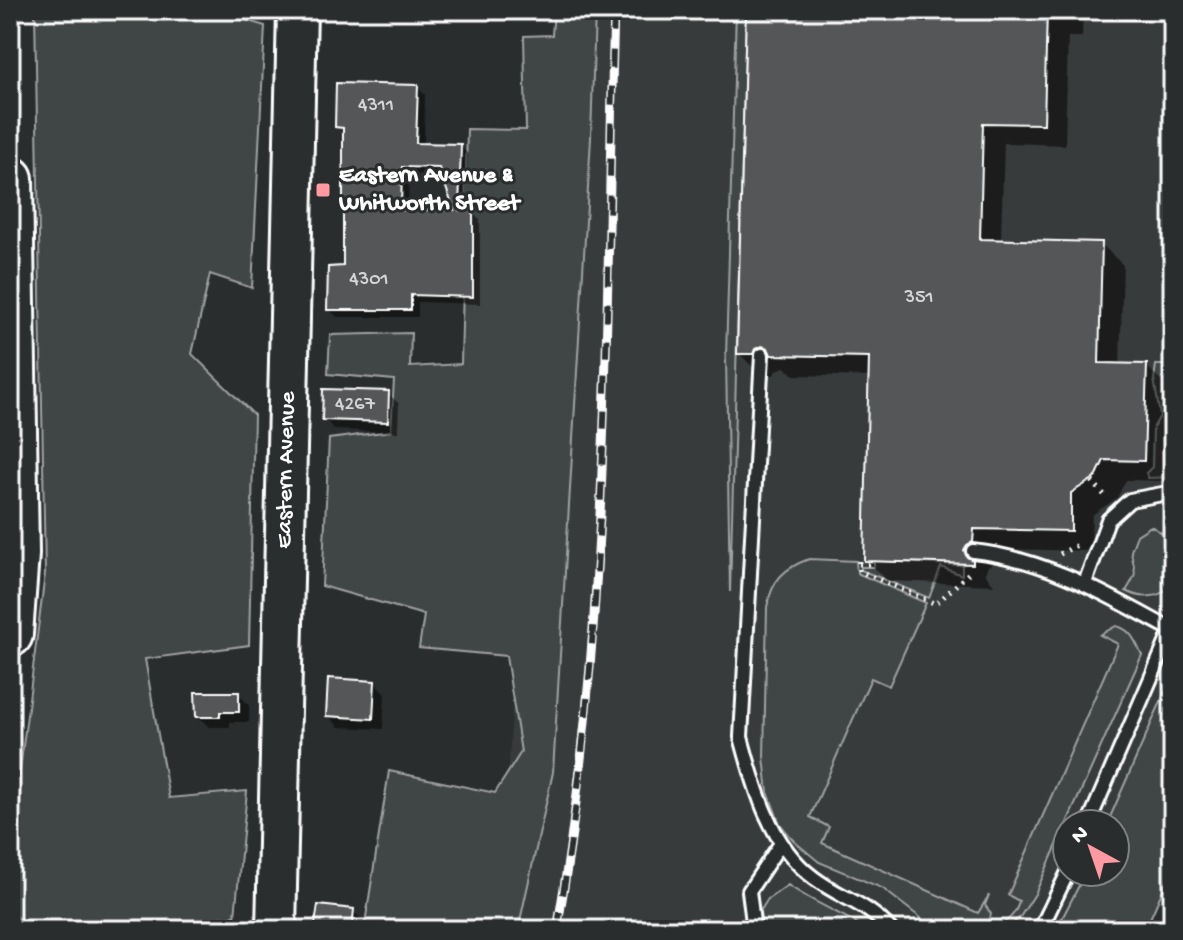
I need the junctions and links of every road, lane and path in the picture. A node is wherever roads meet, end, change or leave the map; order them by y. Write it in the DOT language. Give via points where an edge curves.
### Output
graph roads {
  1 [pos="297,10"];
  2 [pos="10,179"];
  3 [pos="762,355"];
  4 [pos="1117,490"];
  5 [pos="1173,492"];
  6 [pos="1101,504"];
  7 [pos="1085,538"];
  8 [pos="973,551"];
  9 [pos="990,553"];
  10 [pos="1053,555"];
  11 [pos="872,564"];
  12 [pos="1085,583"];
  13 [pos="1172,628"];
  14 [pos="10,634"];
  15 [pos="1095,808"];
  16 [pos="781,843"];
  17 [pos="1060,888"];
  18 [pos="276,930"];
  19 [pos="754,930"];
  20 [pos="891,930"];
  21 [pos="1040,930"];
  1 -- 18 [label="main road, Eastern Avenue"];
  2 -- 14 [label="highway" via="16,554"];
  3 -- 16 [label="lane" via="741,737 756,797"];
  4 -- 6 [label="path"];
  5 -- 12 [label="lane" via="1130,500 1108,520"];
  7 -- 10 [label="path"];
  8 -- 9 [label="lane"];
  9 -- 11 [label="path" via="936,604 859,571 859,563"];
  9 -- 12 [label="lane"];
  12 -- 13 [label="lane"];
  13 -- 15 [label="lane"];
  16 -- 19 [label="lane" via="749,891"];
  16 -- 20 [label="lane" via="812,878 875,913"];
  17 -- 21 [label="lane"];
}
